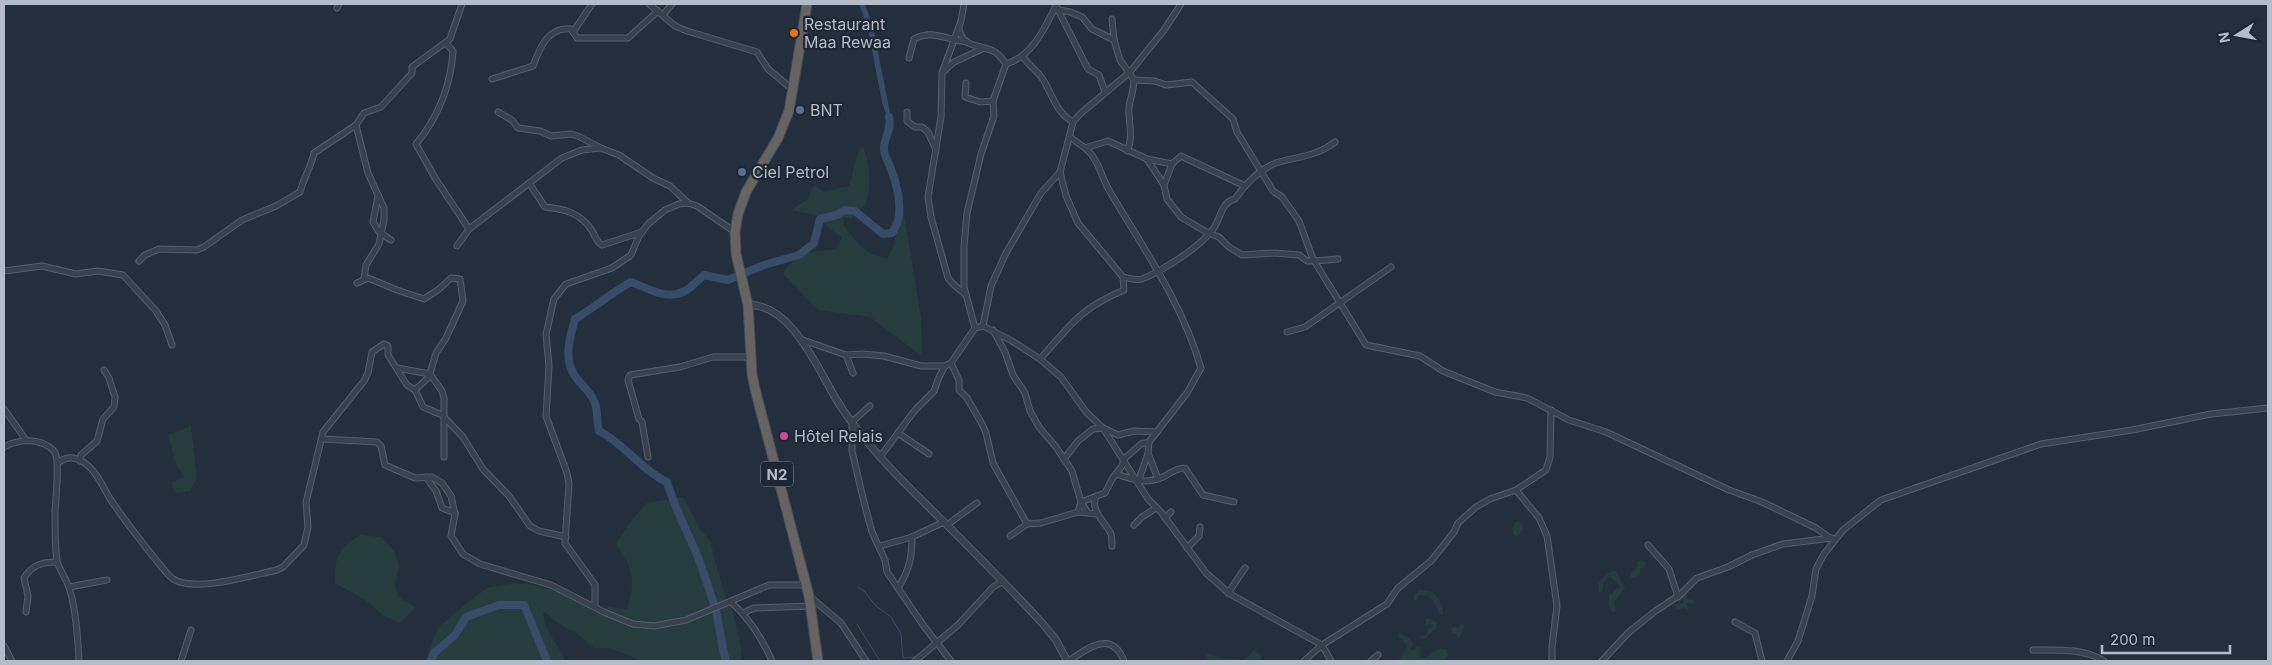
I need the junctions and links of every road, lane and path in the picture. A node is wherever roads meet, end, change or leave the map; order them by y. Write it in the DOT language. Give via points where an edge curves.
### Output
graph roads {
  1 [pos="462,4"];
  2 [pos="592,4"];
  3 [pos="649,4"];
  4 [pos="672,4"];
  5 [pos="807,4"];
  6 [pos="964,4"];
  7 [pos="1181,4"];
  8 [pos="1057,6"];
  9 [pos="660,13"];
  10 [pos="1112,19"];
  11 [pos="959,28"];
  12 [pos="573,32"];
  13 [pos="1114,40"];
  14 [pos="953,41"];
  15 [pos="967,42"];
  16 [pos="446,43"];
  17 [pos="982,49"];
  18 [pos="1023,57"];
  19 [pos="909,58"];
  20 [pos="1006,64"];
  21 [pos="1130,72"];
  22 [pos="942,73"];
  23 [pos="492,79"];
  24 [pos="1134,80"];
  25 [pos="966,83"];
  26 [pos="792,89"];
  27 [pos="1106,92"];
  28 [pos="993,101"];
  29 [pos="498,112"];
  30 [pos="907,112"];
  31 [pos="1073,122"];
  32 [pos="356,125"];
  33 [pos="1070,137"];
  34 [pos="1335,142"];
  35 [pos="601,148"];
  36 [pos="1085,148"];
  37 [pos="936,150"];
  38 [pos="1127,151"];
  39 [pos="1147,160"];
  40 [pos="1172,164"];
  41 [pos="1060,172"];
  42 [pos="1262,172"];
  43 [pos="529,183"];
  44 [pos="1164,185"];
  45 [pos="1245,186"];
  46 [pos="378,196"];
  47 [pos="688,203"];
  48 [pos="1215,226"];
  49 [pos="469,229"];
  50 [pos="642,232"];
  51 [pos="735,232"];
  52 [pos="1208,233"];
  53 [pos="382,234"];
  54 [pos="1219,237"];
  55 [pos="391,240"];
  56 [pos="457,246"];
  57 [pos="1338,258"];
  58 [pos="1314,261"];
  59 [pos="138,262"];
  60 [pos="1391,267"];
  61 [pos="1159,270"];
  62 [pos="4,271"];
  63 [pos="1123,277"];
  64 [pos="364,279"];
  65 [pos="357,283"];
  66 [pos="966,294"];
  67 [pos="1340,303"];
  68 [pos="748,305"];
  69 [pos="983,326"];
  70 [pos="975,328"];
  71 [pos="993,330"];
  72 [pos="1287,332"];
  73 [pos="800,339"];
  74 [pos="172,345"];
  75 [pos="846,355"];
  76 [pos="751,357"];
  77 [pos="1040,359"];
  78 [pos="951,363"];
  79 [pos="945,366"];
  80 [pos="397,368"];
  81 [pos="104,370"];
  82 [pos="853,373"];
  83 [pos="430,374"];
  84 [pos="415,390"];
  85 [pos="870,406"];
  86 [pos="2268,408"];
  87 [pos="4,410"];
  88 [pos="1551,410"];
  89 [pos="442,415"];
  90 [pos="852,422"];
  91 [pos="1103,428"];
  92 [pos="1157,432"];
  93 [pos="898,433"];
  94 [pos="322,439"];
  95 [pos="26,440"];
  96 [pos="1149,442"];
  97 [pos="4,447"];
  98 [pos="1148,453"];
  99 [pos="929,454"];
  100 [pos="444,457"];
  101 [pos="648,457"];
  102 [pos="880,457"];
  103 [pos="1064,459"];
  104 [pos="1124,459"];
  105 [pos="80,461"];
  106 [pos="59,462"];
  107 [pos="1116,474"];
  108 [pos="426,477"];
  109 [pos="1158,479"];
  110 [pos="1138,482"];
  111 [pos="1515,492"];
  112 [pos="1096,496"];
  113 [pos="1081,502"];
  114 [pos="1234,502"];
  115 [pos="977,503"];
  116 [pos="1156,508"];
  117 [pos="1078,512"];
  118 [pos="1171,512"];
  119 [pos="1088,513"];
  120 [pos="455,514"];
  121 [pos="1098,514"];
  122 [pos="1165,518"];
  123 [pos="945,524"];
  124 [pos="1027,524"];
  125 [pos="1134,525"];
  126 [pos="1200,527"];
  127 [pos="1010,536"];
  128 [pos="566,537"];
  129 [pos="912,537"];
  130 [pos="1838,537"];
  131 [pos="1830,538"];
  132 [pos="1648,545"];
  133 [pos="880,546"];
  134 [pos="1112,546"];
  135 [pos="1187,548"];
  136 [pos="57,562"];
  137 [pos="1245,568"];
  138 [pos="107,580"];
  139 [pos="1003,581"];
  140 [pos="806,585"];
  141 [pos="69,586"];
  142 [pos="898,588"];
  143 [pos="1228,593"];
  144 [pos="808,596"];
  145 [pos="1678,597"];
  146 [pos="731,602"];
  147 [pos="594,606"];
  148 [pos="811,606"];
  149 [pos="26,612"];
  150 [pos="743,613"];
  151 [pos="1735,622"];
  152 [pos="191,630"];
  153 [pos="936,642"];
  154 [pos="1322,645"];
  155 [pos="4,646"];
  156 [pos="2034,650"];
  157 [pos="1378,655"];
  158 [pos="12,661"];
  159 [pos="79,661"];
  160 [pos="182,661"];
  161 [pos="772,661"];
  162 [pos="818,661"];
  163 [pos="866,661"];
  164 [pos="915,661"];
  165 [pos="951,661"];
  166 [pos="1068,661"];
  167 [pos="1124,661"];
  168 [pos="1304,661"];
  169 [pos="1331,661"];
  170 [pos="1371,661"];
  171 [pos="1552,661"];
  172 [pos="1602,661"];
  173 [pos="1762,661"];
  174 [pos="1786,661"];
  175 [pos="2104,661"];
  1 -- 16 [label="street"];
  2 -- 12 [label="street"];
  3 -- 9 [label="street"];
  4 -- 9 [label="street"];
  5 -- 26 [label="highway, N2"];
  6 -- 11 [label="street"];
  7 -- 21 [label="street"];
  8 -- 13 [label="street" via="1082,17 1092,29"];
  8 -- 18 [label="street"];
  8 -- 27 [label="street" via="1088,69 1099,75"];
  9 -- 12 [label="street" via="628,38 577,38"];
  9 -- 26 [label="street" via="687,31 757,52 768,69"];
  10 -- 13 [label="street"];
  11 -- 14 [label="street"];
  11 -- 15 [label="street"];
  12 -- 23 [label="street" via="562,28 554,31 544,42 533,66"];
  13 -- 21 [label="street" via="1120,60"];
  14 -- 15 [label="street"];
  14 -- 19 [label="street" via="934,34 922,35 914,39"];
  14 -- 22 [label="street"];
  15 -- 17 [label="street"];
  16 -- 32 [label="street" via="412,67 412,73 381,107 364,113"];
  16 -- 49 [label="street" via="453,51 450,80 434,121 416,144"];
  17 -- 20 [label="street" via="994,52"];
  17 -- 22 [label="street" via="954,62"];
  18 -- 20 [label="street"];
  18 -- 31 [label="street" via="1043,79 1063,117"];
  20 -- 28 [label="street"];
  21 -- 24 [label="street"];
  21 -- 27 [label="street"];
  22 -- 37 [label="street"];
  24 -- 38 [label="street"];
  24 -- 42 [label="street" via="1166,85 1192,82 1233,119 1237,132"];
  25 -- 28 [label="street" via="965,97 980,102"];
  26 -- 51 [label="highway, N2" via="784,126 746,192"];
  27 -- 31 [label="street"];
  28 -- 66 [label="street" via="994,116 967,213 964,246"];
  29 -- 35 [label="street" via="518,128 551,136 571,134"];
  30 -- 37 [label="street" via="907,121 928,132"];
  31 -- 33 [label="street"];
  32 -- 46 [label="street" via="365,163"];
  32 -- 59 [label="street" via="314,153 300,192 242,220 204,247 159,249 146,254"];
  33 -- 36 [label="street"];
  33 -- 41 [label="street"];
  34 -- 42 [label="street" via="1314,155 1274,164"];
  35 -- 43 [label="street" via="582,150 562,158"];
  35 -- 47 [label="street" via="619,155 670,186"];
  36 -- 38 [label="street" via="1108,141"];
  36 -- 61 [label="street"];
  37 -- 66 [label="street" via="928,197 931,217 948,278"];
  38 -- 39 [label="street"];
  39 -- 40 [label="street"];
  39 -- 44 [label="street"];
  40 -- 44 [label="street"];
  40 -- 45 [label="street" via="1182,156"];
  41 -- 63 [label="street" via="1078,223"];
  41 -- 69 [label="street" via="1041,193 1006,253 992,286"];
  42 -- 45 [label="street"];
  42 -- 58 [label="street" via="1298,221"];
  43 -- 49 [label="street"];
  43 -- 50 [label="street" via="545,207 574,213 602,246"];
  44 -- 52 [label="street" via="1167,198 1181,216"];
  45 -- 48 [label="street" via="1219,213"];
  46 -- 53 [label="street" via="384,208"];
  46 -- 53 [label="street" via="372,218"];
  47 -- 50 [label="street" via="665,210"];
  47 -- 51 [label="street"];
  48 -- 52 [label="street"];
  48 -- 54 [label="street"];
  49 -- 56 [label="street"];
  50 -- 128 [label="street" via="631,256 612,268 566,284 554,300 546,334 549,366 546,416 569,484"];
  51 -- 68 [label="highway, N2" via="736,254"];
  52 -- 54 [label="street"];
  52 -- 61 [label="street" via="1186,255"];
  53 -- 55 [label="street"];
  53 -- 64 [label="street" via="366,265"];
  54 -- 58 [label="street" via="1242,255 1300,255 1307,261"];
  57 -- 58 [label="street"];
  58 -- 67 [label="street"];
  60 -- 67 [label="street"];
  61 -- 63 [label="street" via="1140,280"];
  61 -- 92 [label="street" via="1201,368 1187,393"];
  62 -- 74 [label="street" via="42,266 76,274 98,271 123,275 156,310"];
  63 -- 77 [label="street" via="1124,290 1102,299 1079,315"];
  64 -- 65 [label="street"];
  64 -- 83 [label="street" via="424,298 451,278 460,279 463,301 436,353"];
  66 -- 70 [label="street"];
  67 -- 72 [label="street" via="1305,327"];
  67 -- 88 [label="street" via="1366,345 1420,356 1443,371 1495,392 1527,398"];
  68 -- 73 [label="street" via="763,306 784,320"];
  68 -- 76 [label="highway, N2"];
  69 -- 70 [label="street"];
  69 -- 71 [label="street"];
  70 -- 78 [label="street"];
  71 -- 77 [label="street"];
  71 -- 103 [label="street" via="1013,375 1025,393 1030,412"];
  73 -- 75 [label="street"];
  73 -- 90 [label="street"];
  75 -- 79 [label="street" via="884,356 921,366"];
  75 -- 82 [label="street"];
  76 -- 101 [label="street" via="713,357 680,367 630,375 628,380 642,422"];
  76 -- 140 [label="highway, N2" via="755,389"];
  77 -- 91 [label="street" via="1061,377 1086,413"];
  78 -- 79 [label="street"];
  78 -- 124 [label="street" via="959,380 959,390 967,398 986,433 993,463"];
  79 -- 93 [label="street" via="934,391"];
  80 -- 83 [label="street"];
  80 -- 84 [label="street" via="407,385"];
  80 -- 94 [label="street" via="388,355 388,346 381,345 372,352 364,381 323,432"];
  81 -- 105 [label="street" via="115,397 114,407 103,419 97,441 81,455"];
  83 -- 84 [label="street"];
  83 -- 89 [label="street" via="442,391"];
  84 -- 89 [label="street" via="423,407"];
  85 -- 90 [label="street"];
  86 -- 130 [label="street" via="2211,414 2041,444 1881,500 1842,530"];
  87 -- 95 [label="street"];
  88 -- 111 [label="street" via="1548,468"];
  88 -- 131 [label="street" via="1762,502"];
  89 -- 100 [label="street"];
  89 -- 128 [label="street" via="468,443 483,468 509,496 530,526 544,533"];
  90 -- 102 [label="street"];
  90 -- 133 [label="street" via="852,451 872,532"];
  91 -- 92 [label="street" via="1118,434"];
  91 -- 103 [label="street" via="1085,434"];
  91 -- 104 [label="street"];
  92 -- 96 [label="street"];
  93 -- 99 [label="street"];
  93 -- 102 [label="street"];
  94 -- 105 [label="street" via="306,502 308,527 304,545 277,570 224,582 174,580 114,506 97,475"];
  94 -- 108 [label="street" via="377,442 385,465 415,478"];
  95 -- 97 [label="street"];
  95 -- 106 [label="street" via="44,444 55,451"];
  96 -- 98 [label="street"];
  96 -- 104 [label="street" via="1141,444"];
  98 -- 109 [label="street"];
  98 -- 110 [label="street"];
  102 -- 123 [label="street"];
  103 -- 113 [label="street" via="1072,471"];
  104 -- 107 [label="street"];
  104 -- 110 [label="street"];
  105 -- 106 [label="street" via="72,457"];
  106 -- 136 [label="street" via="55,513"];
  107 -- 110 [label="street"];
  107 -- 112 [label="street" via="1108,491"];
  108 -- 120 [label="street" via="442,508"];
  108 -- 120 [label="street" via="442,483 451,496"];
  109 -- 110 [label="street"];
  109 -- 114 [label="street" via="1185,468 1203,495"];
  110 -- 116 [label="street"];
  111 -- 154 [label="street" via="1482,503 1460,520 1431,561 1398,588 1387,604"];
  111 -- 171 [label="street" via="1539,518 1548,536 1556,606"];
  112 -- 113 [label="street"];
  112 -- 121 [label="street" via="1094,502"];
  113 -- 117 [label="street"];
  113 -- 119 [label="street"];
  115 -- 123 [label="street"];
  116 -- 122 [label="street"];
  116 -- 125 [label="street"];
  117 -- 119 [label="street"];
  117 -- 124 [label="street"];
  118 -- 122 [label="street"];
  119 -- 121 [label="street"];
  120 -- 147 [label="street" via="450,533 463,554 480,564 551,585"];
  121 -- 134 [label="street" via="1112,535"];
  122 -- 135 [label="street"];
  123 -- 129 [label="street"];
  123 -- 139 [label="street"];
  124 -- 127 [label="street"];
  126 -- 135 [label="street" via="1199,536"];
  128 -- 147 [label="street" via="565,543 595,585"];
  129 -- 133 [label="street"];
  129 -- 142 [label="street" via="912,556"];
  130 -- 131 [label="street"];
  130 -- 174 [label="street" via="1816,569 1812,596 1798,641"];
  131 -- 145 [label="street" via="1783,544 1764,550 1696,578"];
  132 -- 145 [label="street" via="1669,569"];
  133 -- 142 [label="street" via="888,572"];
  135 -- 143 [label="street" via="1206,573"];
  136 -- 141 [label="street"];
  136 -- 149 [label="street" via="30,568 24,578 28,596"];
  137 -- 143 [label="street"];
  138 -- 141 [label="street"];
  139 -- 153 [label="street"];
  139 -- 166 [label="street" via="1056,640"];
  140 -- 144 [label="highway, N2"];
  140 -- 146 [label="street" via="769,585"];
  141 -- 159 [label="street"];
  142 -- 153 [label="street"];
  143 -- 154 [label="street"];
  144 -- 148 [label="highway, N2"];
  144 -- 163 [label="street" via="841,623"];
  145 -- 172 [label="street" via="1628,633"];
  146 -- 147 [label="street" via="686,620 654,626 633,624"];
  146 -- 150 [label="street"];
  148 -- 150 [label="street" via="754,608"];
  148 -- 162 [label="highway, N2"];
  150 -- 161 [label="street"];
  151 -- 173 [label="street" via="1755,633"];
  152 -- 160 [label="street"];
  153 -- 164 [label="street"];
  153 -- 165 [label="street"];
  154 -- 168 [label="street"];
  154 -- 169 [label="street"];
  155 -- 158 [label="street"];
  156 -- 175 [label="street" via="2088,654"];
  157 -- 170 [label="street"];
  166 -- 167 [label="street" via="1104,643 1120,649"];
}
